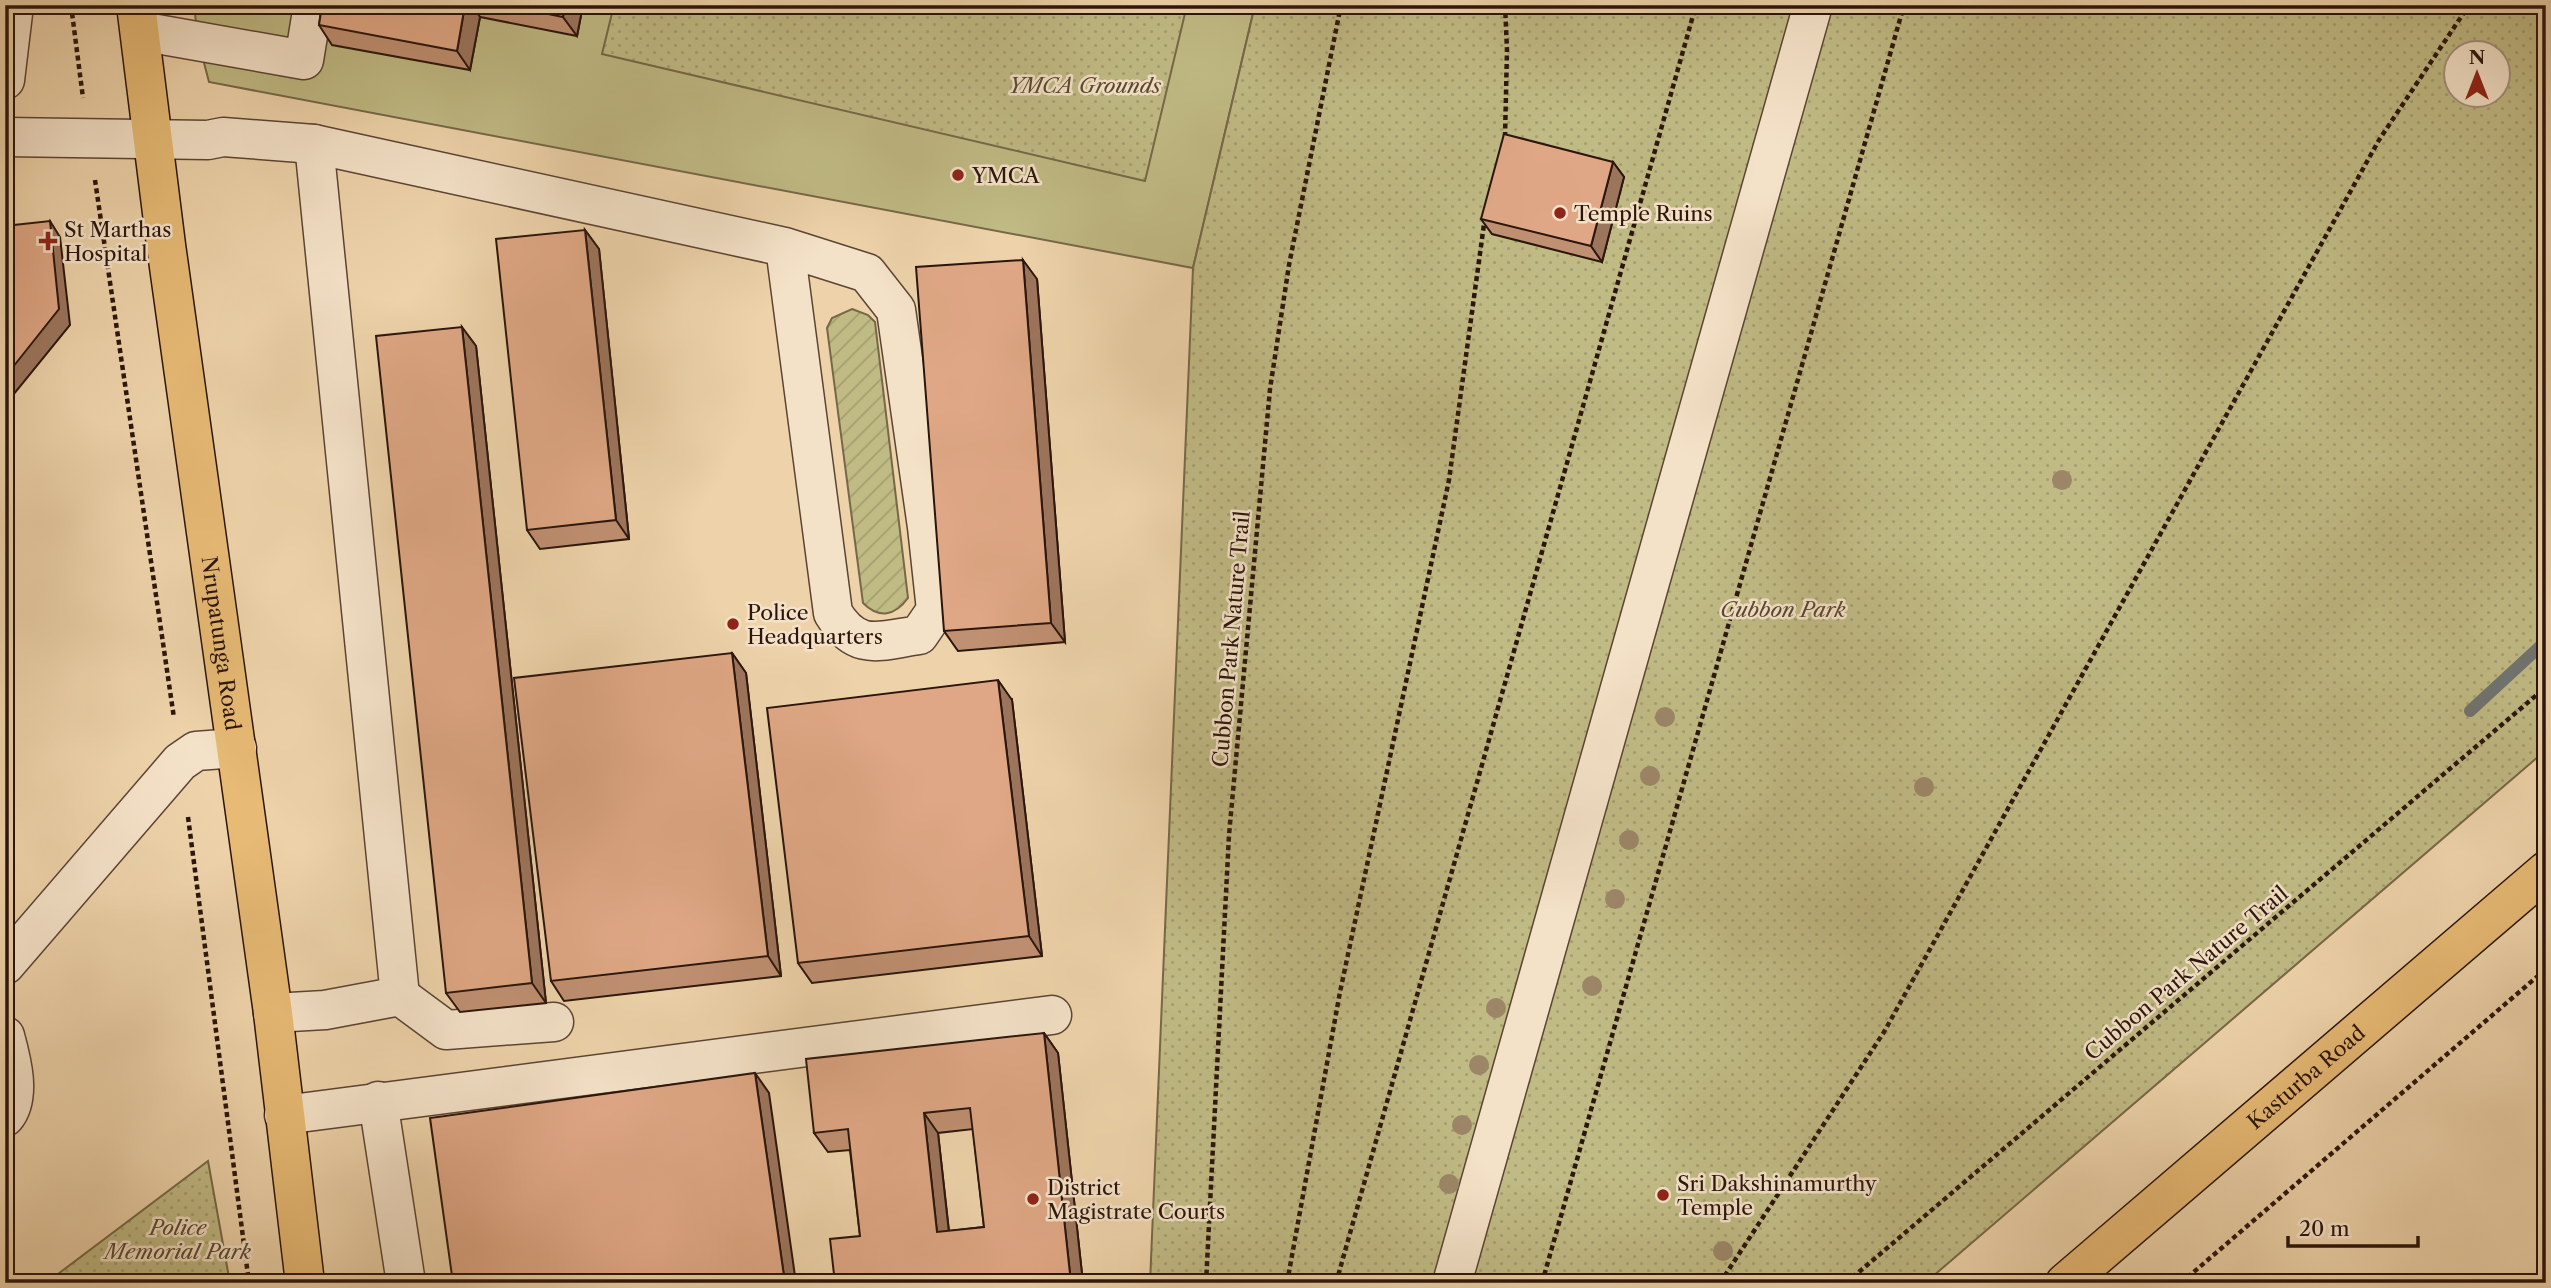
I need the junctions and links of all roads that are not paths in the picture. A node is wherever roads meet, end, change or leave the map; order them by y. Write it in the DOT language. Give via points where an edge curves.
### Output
graph roads {
  1 [pos="14,5"];
  2 [pos="313,5"];
  3 [pos="1812,5"];
  4 [pos="138,18"];
  5 [pos="5,80"];
  6 [pos="5,137"];
  7 [pos="152,139"];
  8 [pos="314,144"];
  9 [pos="785,247"];
  10 [pos="237,748"];
  11 [pos="2546,871"];
  12 [pos="5,965"];
  13 [pos="400,996"];
  14 [pos="273,1013"];
  15 [pos="1052,1015"];
  16 [pos="554,1022"];
  17 [pos="5,1036"];
  18 [pos="379,1101"];
  19 [pos="284,1115"];
  20 [pos="5,1116"];
  21 [pos="305,1283"];
  22 [pos="406,1283"];
  23 [pos="1452,1283"];
  24 [pos="2065,1283"];
  1 -- 5 [label="street"];
  2 -- 4 [label="street" via="304,60"];
  3 -- 23 [label="street"];
  4 -- 7 [label="main road, Nrupatunga Road"];
  6 -- 7 [label="street"];
  7 -- 8 [label="street" via="223,137"];
  7 -- 10 [label="main road, Nrupatunga Road"];
  8 -- 9 [label="street"];
  8 -- 13 [label="street"];
  9 -- 9 [label="street" via="867,273 896,310 936,610 919,635 869,642 845,632 833,613"];
  10 -- 12 [label="street" via="196,751 180,762"];
  10 -- 14 [label="main road, Nrupatunga Road"];
  11 -- 24 [label="main road, Kasturba Road"];
  13 -- 14 [label="street" via="325,1010"];
  13 -- 16 [label="street" via="446,1030"];
  14 -- 19 [label="main road, Nrupatunga Road"];
  15 -- 18 [label="street"];
  17 -- 20 [label="street" via="14,1079"];
  18 -- 19 [label="street"];
  18 -- 22 [label="street"];
  19 -- 21 [label="main road, Nrupatunga Road"];
}
